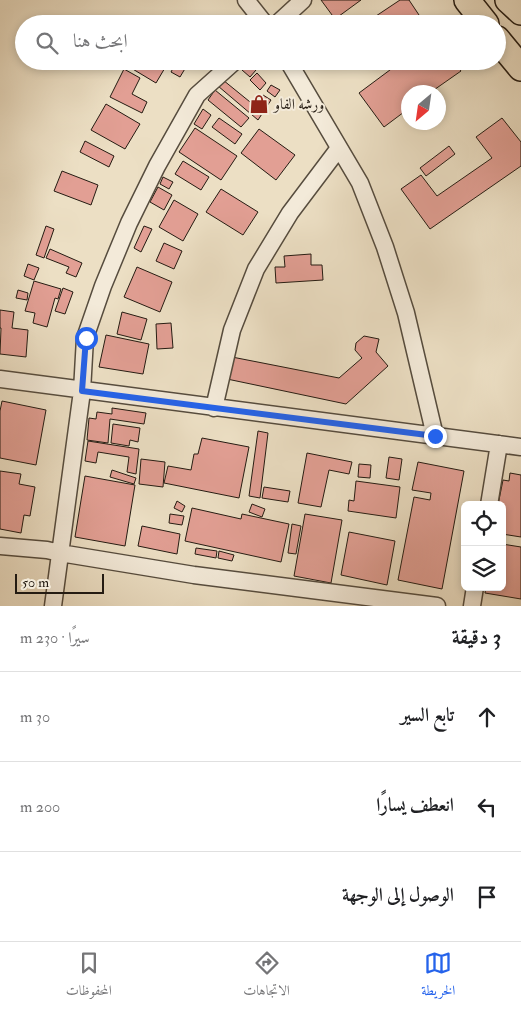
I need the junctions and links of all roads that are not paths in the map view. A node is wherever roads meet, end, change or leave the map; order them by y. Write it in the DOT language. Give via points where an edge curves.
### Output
graph roads {
  1 [pos="246,0"];
  2 [pos="304,0"];
  3 [pos="466,0"];
  4 [pos="508,0"];
  5 [pos="521,12"];
  6 [pos="258,15"];
  7 [pos="287,15"];
  8 [pos="478,15"];
  9 [pos="506,49"];
  10 [pos="521,68"];
  11 [pos="225,70"];
  12 [pos="293,70"];
  13 [pos="339,148"];
  14 [pos="0,379"];
  15 [pos="82,391"];
  16 [pos="214,408"];
  17 [pos="435,436"];
  18 [pos="499,444"];
  19 [pos="521,447"];
  20 [pos="490,501"];
  21 [pos="0,546"];
  22 [pos="60,554"];
  23 [pos="475,591"];
  24 [pos="53,606"];
  25 [pos="437,606"];
  26 [pos="472,606"];
  1 -- 6 [label="street"];
  2 -- 7 [label="street"];
  3 -- 8 [label="highway"];
  4 -- 5 [label="highway"];
  9 -- 10 [label="highway"];
  11 -- 15 [label="street" via="197,95 129,223 86,338"];
  12 -- 13 [label="street"];
  13 -- 16 [label="street" via="290,213 256,269 232,330"];
  13 -- 17 [label="street" via="360,183 385,247 406,313"];
  14 -- 15 [label="street"];
  15 -- 16 [label="street"];
  15 -- 22 [label="street"];
  16 -- 17 [label="street"];
  17 -- 18 [label="street"];
  18 -- 19 [label="street"];
  18 -- 20 [label="street"];
  21 -- 22 [label="street"];
  22 -- 24 [label="street"];
  22 -- 25 [label="street"];
  23 -- 26 [label="street"];
}
